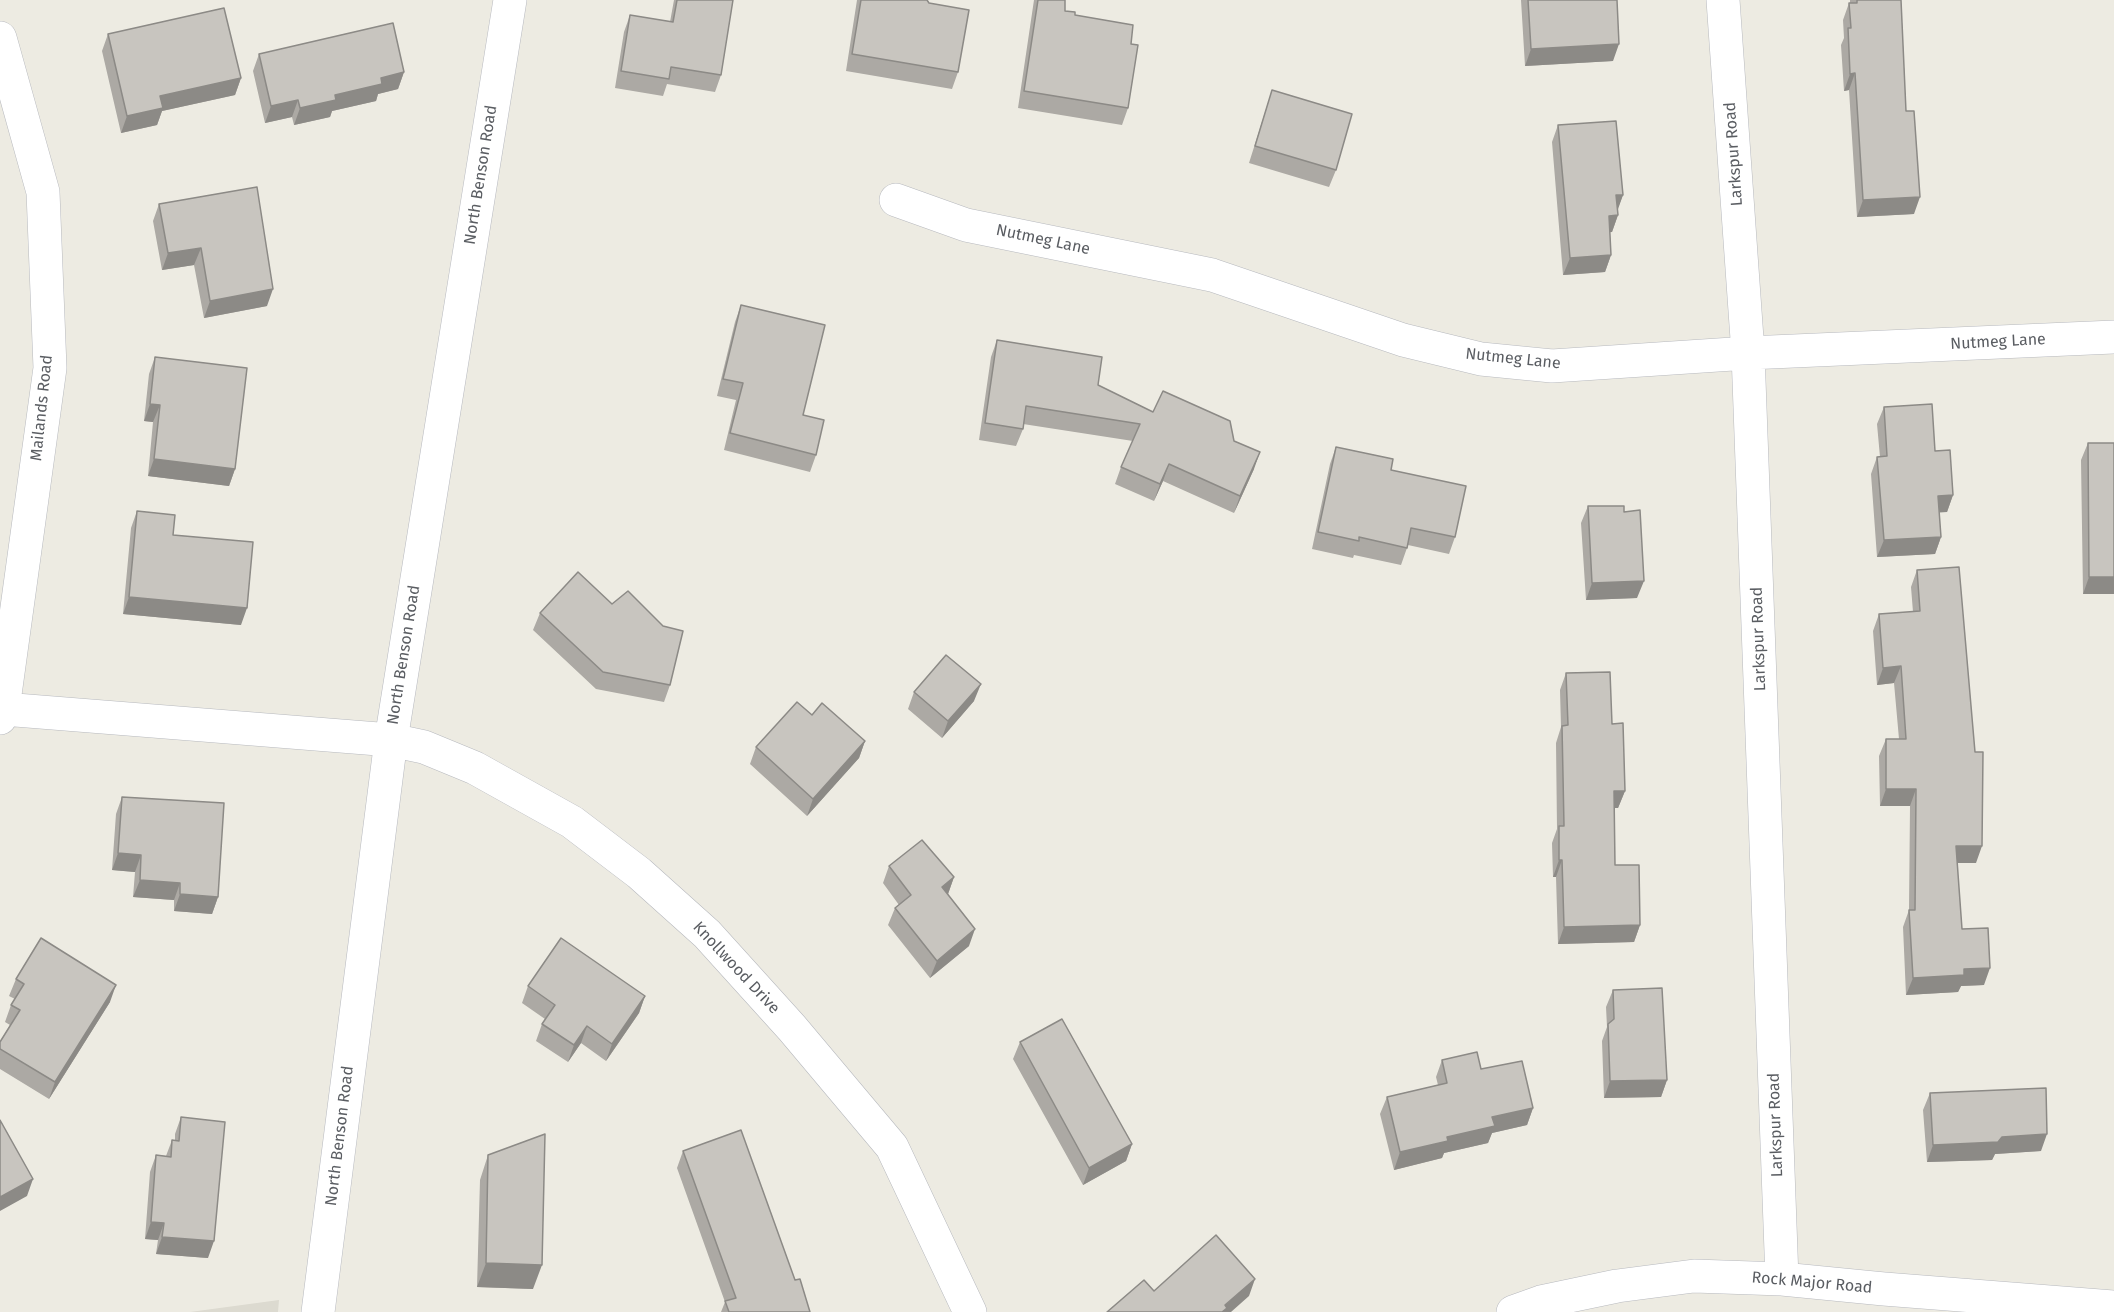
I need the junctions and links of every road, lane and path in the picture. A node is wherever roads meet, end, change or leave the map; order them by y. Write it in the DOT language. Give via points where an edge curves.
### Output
graph roads {
  1 [pos="510,0"];
  2 [pos="1723,0"];
  3 [pos="0,38"];
  4 [pos="896,200"];
  5 [pos="2114,337"];
  6 [pos="1748,353"];
  7 [pos="2,713"];
  8 [pos="391,740"];
  9 [pos="1782,1279"];
  10 [pos="2114,1307"];
  11 [pos="318,1312"];
  12 [pos="970,1312"];
  13 [pos="1513,1312"];
  1 -- 8 [label="street, North Benson Road"];
  2 -- 6 [label="street, Larkspur Road"];
  3 -- 7 [label="street, Mailands Road" via="43,192 50,368"];
  4 -- 6 [label="street, Nutmeg Lane" via="966,225 1212,275 1403,340 1481,359 1552,366"];
  5 -- 6 [label="street, Nutmeg Lane"];
  6 -- 9 [label="street, Larkspur Road"];
  7 -- 8 [label="street, Mailands Road"];
  8 -- 11 [label="street, North Benson Road"];
  8 -- 12 [label="street, Knollwood Drive" via="424,747 475,768 572,822 639,873 707,934 891,1147"];
  9 -- 10 [label="street, Rock Major Road"];
  9 -- 13 [label="street, Rock Major Road" via="1694,1276 1617,1286"];
}
